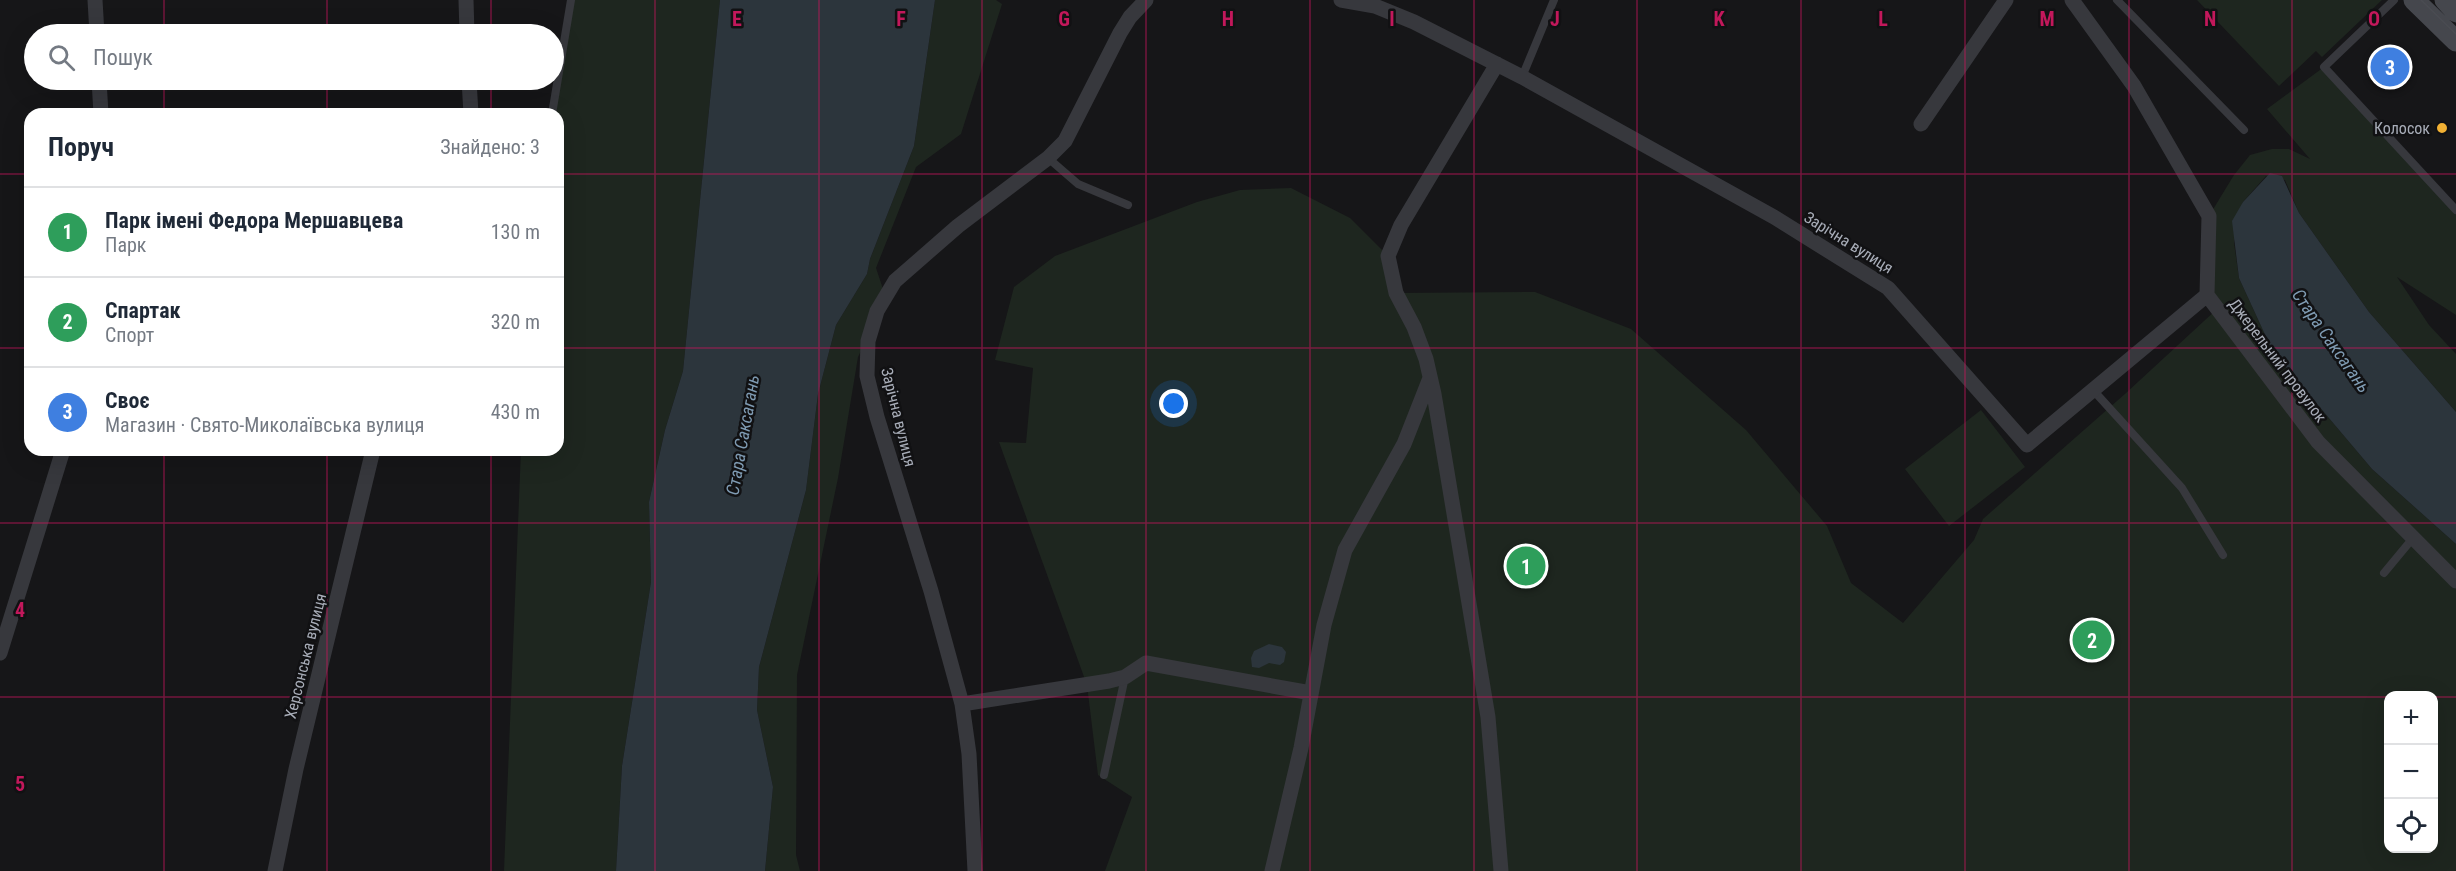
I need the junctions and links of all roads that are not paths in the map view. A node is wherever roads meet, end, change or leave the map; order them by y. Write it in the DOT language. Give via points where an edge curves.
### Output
graph roads {
  1 [pos="95,0"];
  2 [pos="466,0"];
  3 [pos="571,0"];
  4 [pos="1146,0"];
  5 [pos="1341,0"];
  6 [pos="1554,0"];
  7 [pos="2006,0"];
  8 [pos="2072,0"];
  9 [pos="2117,0"];
  10 [pos="2394,0"];
  11 [pos="2414,0"];
  12 [pos="2445,0"];
  13 [pos="1378,3"];
  14 [pos="2456,12"];
  15 [pos="96,24"];
  16 [pos="467,24"];
  17 [pos="2456,41"];
  18 [pos="564,42"];
  19 [pos="1497,64"];
  20 [pos="1522,76"];
  21 [pos="100,90"];
  22 [pos="470,90"];
  23 [pos="556,90"];
  24 [pos="101,108"];
  25 [pos="471,108"];
  26 [pos="553,108"];
  27 [pos="1921,124"];
  28 [pos="2244,130"];
  29 [pos="1048,159"];
  30 [pos="1128,205"];
  31 [pos="2456,210"];
  32 [pos="2207,295"];
  33 [pos="1430,378"];
  34 [pos="2093,390"];
  35 [pos="61,456"];
  36 [pos="372,456"];
  37 [pos="2413,538"];
  38 [pos="2223,555"];
  39 [pos="2384,573"];
  40 [pos="2456,581"];
  41 [pos="0,653"];
  42 [pos="1125,677"];
  43 [pos="1311,693"];
  44 [pos="962,704"];
  45 [pos="1104,775"];
  46 [pos="275,871"];
  47 [pos="975,871"];
  48 [pos="1272,871"];
  49 [pos="1501,871"];
  1 -- 15 [label="street"];
  2 -- 16 [label="street"];
  3 -- 18 [label="lane"];
  4 -- 29 [label="street, Зарічна вулиця" via="1120,33 1065,141"];
  5 -- 13 [label="street, Зарічна вулиця"];
  6 -- 20 [label="lane"];
  7 -- 27 [label="street"];
  8 -- 32 [label="street, Джерельний провулок" via="2134,86 2209,216"];
  9 -- 28 [label="lane"];
  10 -- 31 [label="lane" via="2324,67"];
  11 -- 17 [label="main road"];
  12 -- 14 [label="main road"];
  13 -- 19 [label="street, Зарічна вулиця"];
  19 -- 20 [label="street, Зарічна вулиця"];
  19 -- 33 [label="street" via="1401,225 1388,256 1396,293 1414,327"];
  20 -- 34 [label="street, Зарічна вулиця" via="1774,216 1888,288 2027,445"];
  21 -- 24 [label="street"];
  22 -- 25 [label="street"];
  23 -- 26 [label="lane"];
  29 -- 30 [label="lane" via="1077,184"];
  29 -- 44 [label="street, Зарічна вулиця" via="958,226 895,281 880,305 868,341 867,376 877,417"];
  32 -- 34 [label="street, Зарічна вулиця"];
  32 -- 37 [label="street, Джерельний провулок" via="2318,442"];
  33 -- 43 [label="street" via="1404,444 1345,550 1324,625"];
  33 -- 49 [label="street" via="1488,717"];
  34 -- 38 [label="lane" via="2182,488"];
  35 -- 41 [label="street"];
  36 -- 46 [label="street, Херсонська вулиця"];
  37 -- 39 [label="lane"];
  37 -- 40 [label="street, Джерельний провулок"];
  42 -- 43 [label="street" via="1146,663"];
  42 -- 44 [label="street"];
  42 -- 45 [label="lane"];
  43 -- 48 [label="street"];
  44 -- 47 [label="street, Зарічна вулиця" via="969,754"];
}
